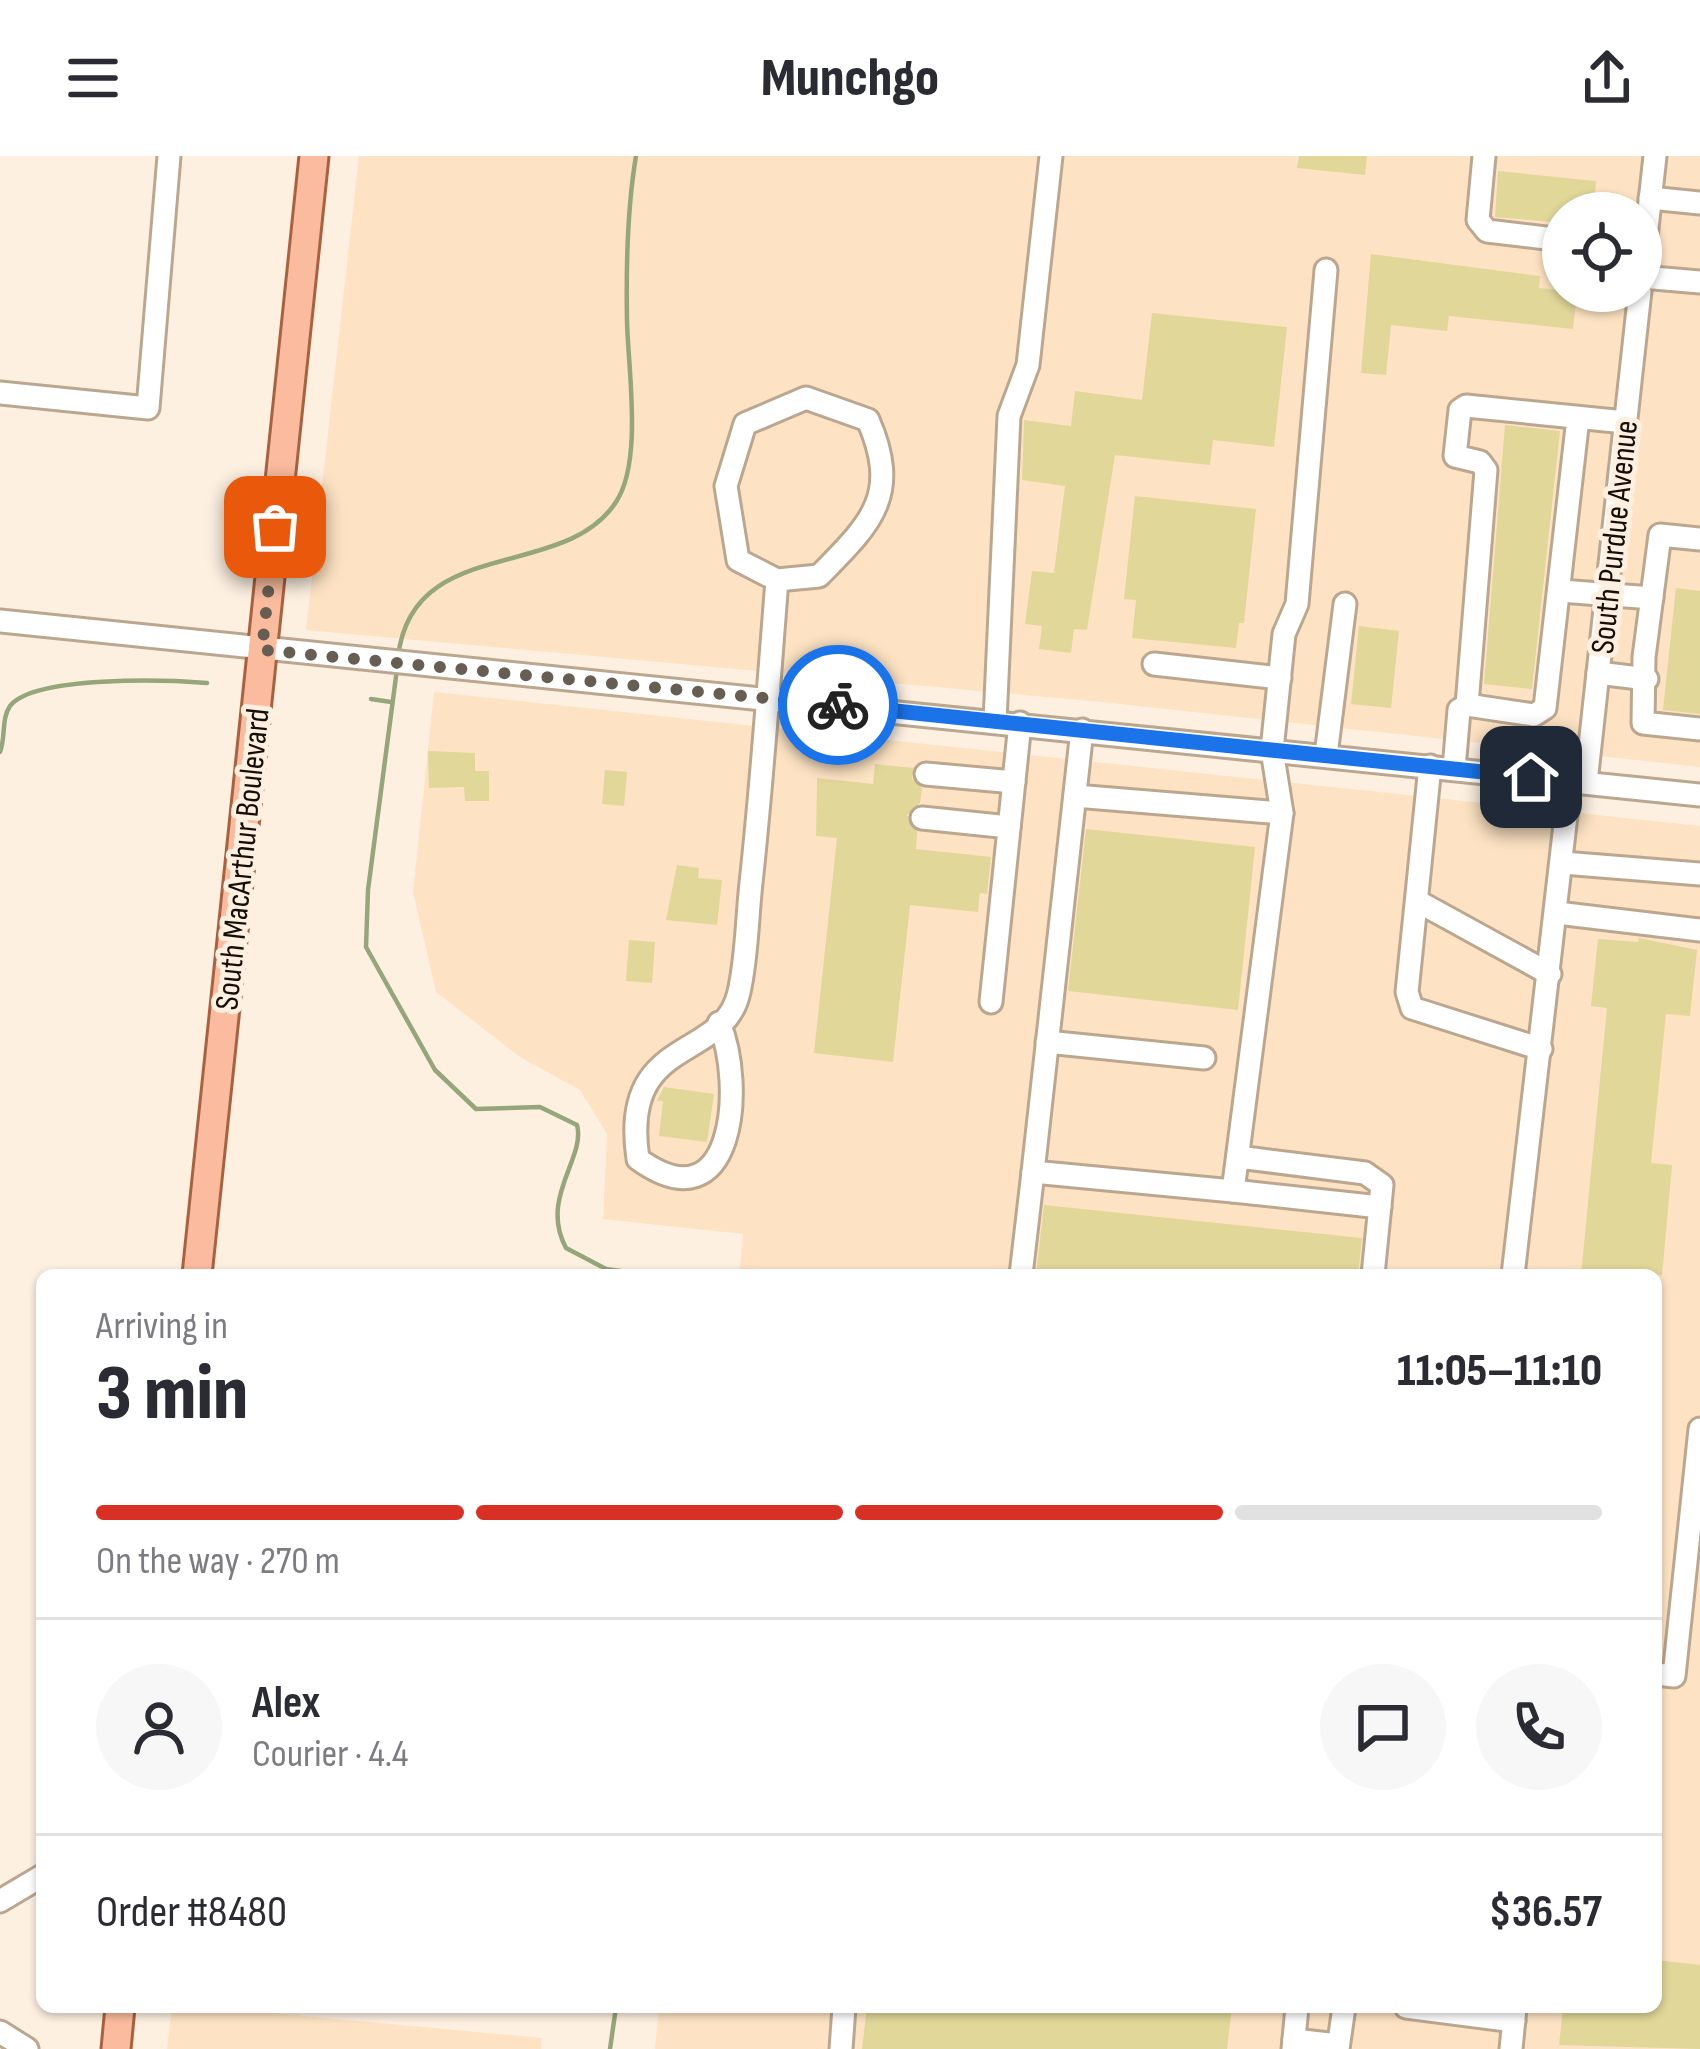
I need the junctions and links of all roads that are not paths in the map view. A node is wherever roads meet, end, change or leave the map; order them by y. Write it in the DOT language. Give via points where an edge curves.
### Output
graph roads {
  1 [pos="169,156"];
  2 [pos="314,156"];
  3 [pos="1051,156"];
  4 [pos="1484,156"];
  5 [pos="1655,156"];
  6 [pos="1652,192"];
  7 [pos="1662,199"];
  8 [pos="1700,203"];
  9 [pos="1542,238"];
  10 [pos="1326,270"];
  11 [pos="1700,283"];
  12 [pos="1662,284"];
  13 [pos="1638,312"];
  14 [pos="0,393"];
  15 [pos="1578,418"];
  16 [pos="1625,422"];
  17 [pos="1700,538"];
  18 [pos="777,580"];
  19 [pos="1561,590"];
  20 [pos="1606,594"];
  21 [pos="1652,598"];
  22 [pos="1345,604"];
  23 [pos="0,621"];
  24 [pos="262,650"];
  25 [pos="1154,664"];
  26 [pos="1598,673"];
  27 [pos="1280,678"];
  28 [pos="1647,679"];
  29 [pos="768,697"];
  30 [pos="1467,706"];
  31 [pos="995,721"];
  32 [pos="1020,723"];
  33 [pos="1082,730"];
  34 [pos="1700,730"];
  35 [pos="1273,750"];
  36 [pos="1326,755"];
  37 [pos="1430,766"];
  38 [pos="1454,769"];
  39 [pos="926,774"];
  40 [pos="1578,781"];
  41 [pos="1014,782"];
  42 [pos="1700,795"];
  43 [pos="1075,796"];
  44 [pos="1282,813"];
  45 [pos="922,818"];
  46 [pos="1010,827"];
  47 [pos="1563,863"];
  48 [pos="1700,874"];
  49 [pos="1417,902"];
  50 [pos="1557,914"];
  51 [pos="1700,930"];
  52 [pos="1550,974"];
  53 [pos="991,1002"];
  54 [pos="719,1023"];
  55 [pos="1047,1042"];
  56 [pos="1541,1049"];
  57 [pos="1204,1058"];
  58 [pos="1238,1157"];
  59 [pos="1033,1172"];
  60 [pos="1233,1191"];
  61 [pos="1380,1207"];
  62 [pos="198,1269"];
  63 [pos="1022,1269"];
  64 [pos="1374,1269"];
  65 [pos="1514,1269"];
  66 [pos="1700,1430"];
  67 [pos="1662,1675"];
  68 [pos="36,1880"];
  69 [pos="0,1901"];
  70 [pos="119,2013"];
  71 [pos="844,2013"];
  72 [pos="1296,2013"];
  73 [pos="1342,2013"];
  74 [pos="1515,2014"];
  75 [pos="0,2032"];
  76 [pos="1293,2044"];
  77 [pos="1338,2047"];
  78 [pos="27,2049"];
  79 [pos="116,2049"];
  80 [pos="842,2049"];
  81 [pos="1511,2049"];
  1 -- 14 [label="street" via="148,408"];
  2 -- 24 [label="main road, South MacArthur Boulevard"];
  3 -- 31 [label="street" via="1028,365 1010,416"];
  4 -- 9 [label="street" via="1478,220 1487,231"];
  5 -- 6 [label="street, South Purdue Avenue"];
  7 -- 8 [label="street"];
  10 -- 27 [label="street" via="1297,604"];
  11 -- 12 [label="street"];
  13 -- 16 [label="street, South Purdue Avenue"];
  15 -- 16 [label="street"];
  15 -- 19 [label="street"];
  15 -- 30 [label="street" via="1460,410 1455,456 1486,470"];
  16 -- 20 [label="street, South Purdue Avenue"];
  17 -- 21 [label="street" via="1660,535"];
  18 -- 18 [label="street" via="738,560 726,486 746,424 806,398 868,420 885,459 875,518 819,576"];
  18 -- 29 [label="street"];
  19 -- 20 [label="street"];
  19 -- 30 [label="street" via="1545,709 1534,715"];
  20 -- 21 [label="street"];
  20 -- 26 [label="street, South Purdue Avenue"];
  21 -- 28 [label="street"];
  22 -- 36 [label="street"];
  23 -- 24 [label="street"];
  24 -- 29 [label="street"];
  24 -- 62 [label="main road, South MacArthur Boulevard"];
  25 -- 27 [label="street"];
  26 -- 28 [label="street"];
  26 -- 40 [label="street, South Purdue Avenue"];
  27 -- 35 [label="street"];
  28 -- 34 [label="street" via="1643,723"];
  29 -- 31 [label="street"];
  29 -- 54 [label="street" via="739,998"];
  30 -- 38 [label="street" via="1459,710"];
  31 -- 32 [label="street"];
  32 -- 33 [label="street"];
  32 -- 41 [label="street"];
  33 -- 35 [label="street"];
  33 -- 43 [label="street"];
  35 -- 36 [label="street"];
  35 -- 44 [label="street"];
  36 -- 37 [label="street"];
  37 -- 38 [label="street"];
  37 -- 49 [label="street"];
  38 -- 40 [label="street"];
  39 -- 41 [label="street"];
  40 -- 42 [label="street"];
  40 -- 47 [label="street, South Purdue Avenue"];
  41 -- 46 [label="street"];
  43 -- 44 [label="street"];
  43 -- 55 [label="street"];
  44 -- 58 [label="street"];
  45 -- 46 [label="street"];
  46 -- 53 [label="street"];
  47 -- 48 [label="street"];
  47 -- 50 [label="street, South Purdue Avenue"];
  49 -- 52 [label="street"];
  49 -- 56 [label="street" via="1412,1007"];
  50 -- 51 [label="street"];
  50 -- 52 [label="street, South Purdue Avenue"];
  52 -- 56 [label="street, South Purdue Avenue"];
  54 -- 54 [label="street" via="638,1093 638,1159 664,1178 704,1176 720,1156 730,1070"];
  55 -- 57 [label="street"];
  55 -- 59 [label="street"];
  56 -- 65 [label="street, South Purdue Avenue"];
  58 -- 60 [label="street"];
  58 -- 61 [label="street" via="1366,1173 1382,1185"];
  59 -- 60 [label="street"];
  59 -- 63 [label="street"];
  60 -- 61 [label="street"];
  61 -- 64 [label="street"];
  66 -- 67 [label="street" via="1674,1676"];
  68 -- 69 [label="street"];
  70 -- 79 [label="main road"];
  71 -- 80 [label="street"];
  72 -- 76 [label="street"];
  73 -- 77 [label="street"];
  74 -- 81 [label="street"];
  75 -- 78 [label="street"];
  76 -- 77 [label="street"];
}
